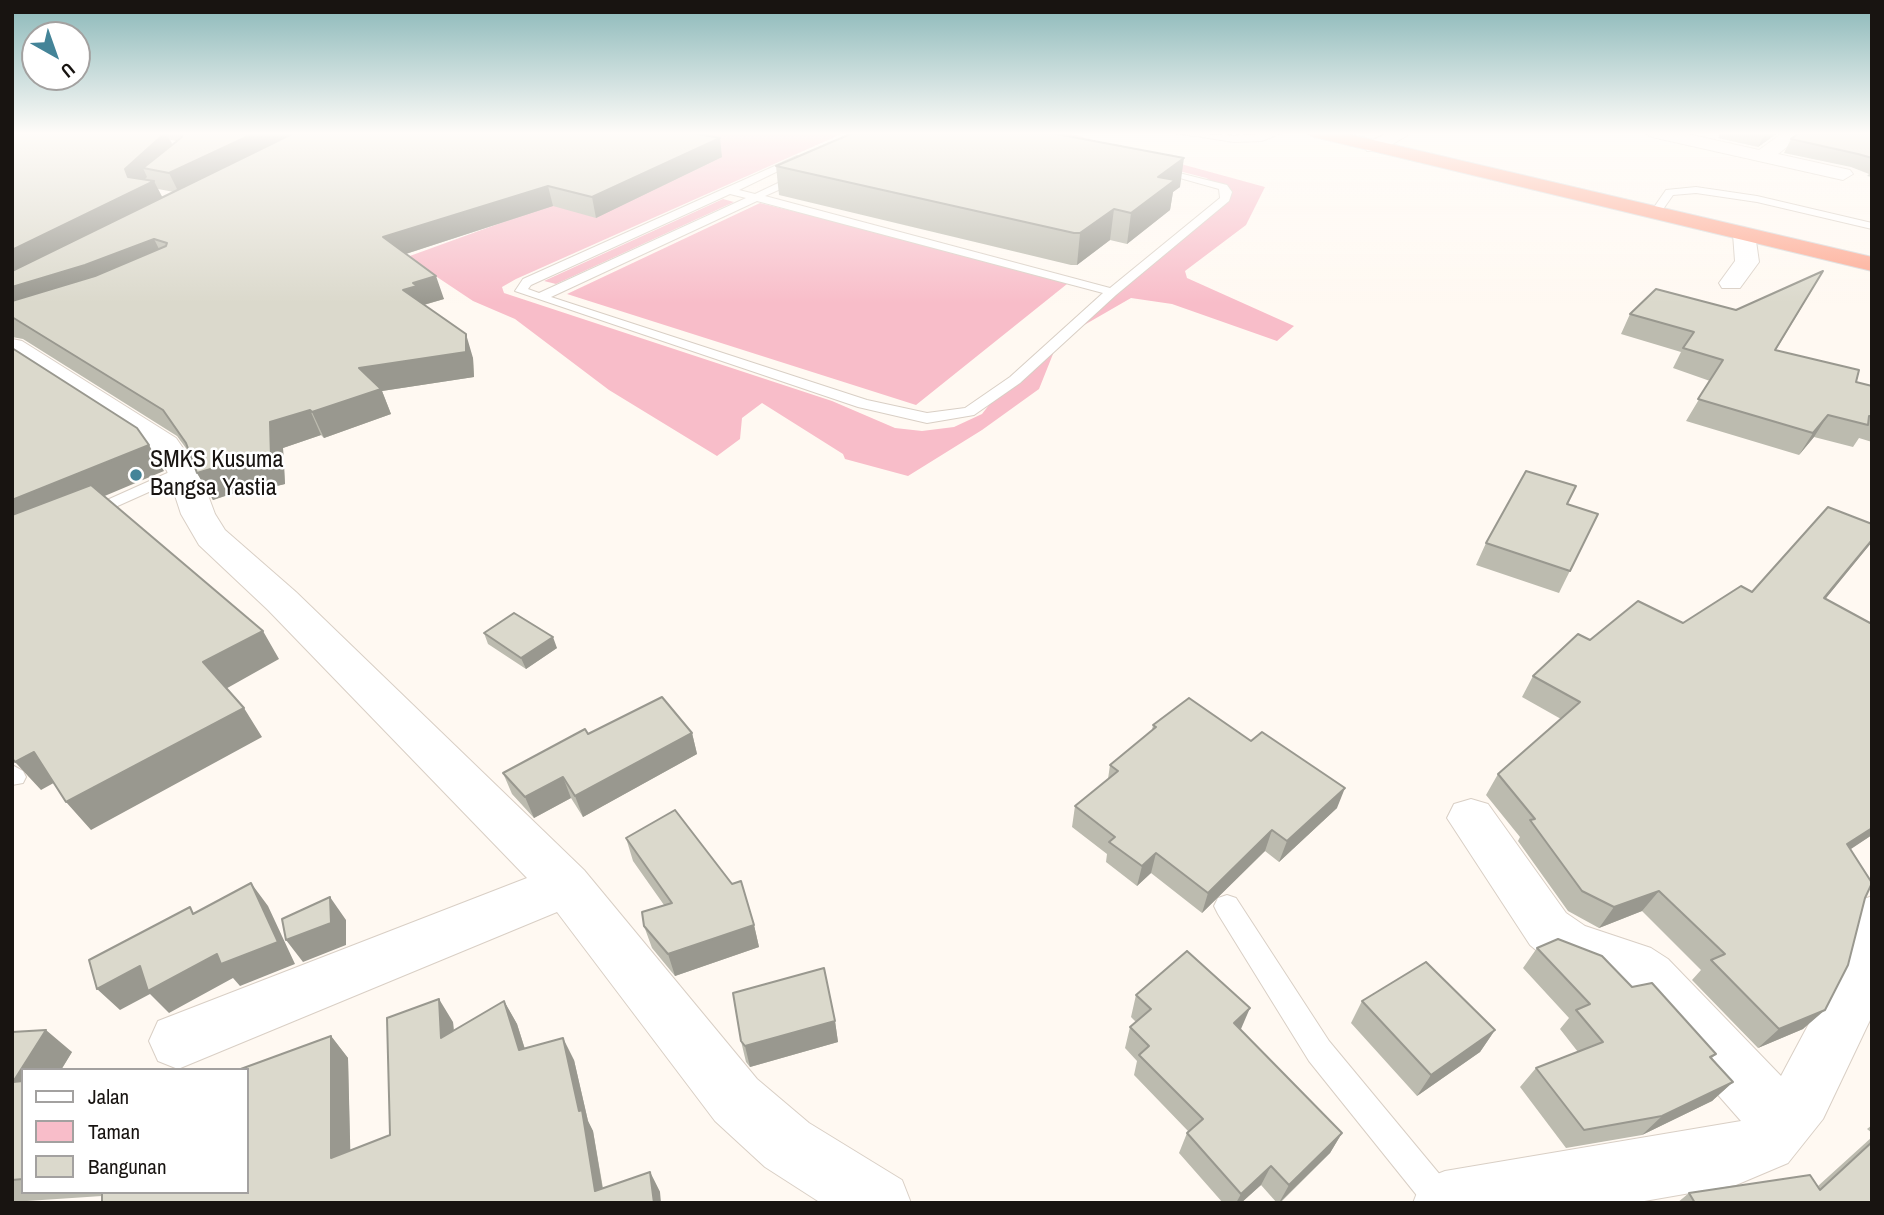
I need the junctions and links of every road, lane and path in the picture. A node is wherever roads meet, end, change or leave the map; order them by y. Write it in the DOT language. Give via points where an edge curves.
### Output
graph roads {
  1 [pos="732,189"];
  2 [pos="774,189"];
  3 [pos="1220,189"];
  4 [pos="1552,189"];
  5 [pos="729,190"];
  6 [pos="756,197"];
  7 [pos="1655,213"];
  8 [pos="1872,226"];
  9 [pos="1744,234"];
  10 [pos="1872,264"];
  11 [pos="1731,283"];
  12 [pos="1112,292"];
  13 [pos="540,297"];
  14 [pos="12,347"];
  15 [pos="183,471"];
  16 [pos="72,519"];
  17 [pos="1471,818"];
  18 [pos="566,885"];
  19 [pos="1227,906"];
  20 [pos="1872,919"];
  21 [pos="178,1041"];
  22 [pos="1784,1123"];
  23 [pos="879,1203"];
  24 [pos="1444,1203"];
  1 -- 5 [label="lane"];
  2 -- 6 [label="lane"];
  3 -- 12 [label="lane" via="1227,192 1224,199"];
  4 -- 7 [label="highway"];
  5 -- 6 [label="lane"];
  5 -- 13 [label="lane" via="521,286 521,291"];
  6 -- 12 [label="lane"];
  6 -- 13 [label="lane"];
  7 -- 8 [label="lane" via="1671,192 1696,190"];
  7 -- 9 [label="highway"];
  9 -- 10 [label="highway"];
  9 -- 11 [label="street" via="1747,262"];
  12 -- 13 [label="lane" via="1015,380 969,412 927,418 863,404"];
  14 -- 15 [label="street" via="155,437 173,453"];
  15 -- 16 [label="lane"];
  15 -- 18 [label="street" via="203,525 220,547 282,601"];
  17 -- 22 [label="street" via="1548,929 1568,944 1632,966 1649,977"];
  18 -- 21 [label="street"];
  18 -- 23 [label="street" via="736,1100 787,1144"];
  19 -- 24 [label="lane" via="1319,1051"];
  20 -- 22 [label="street" via="1856,988 1802,1098"];
  22 -- 24 [label="street" via="1766,1140 1735,1154"];
}
